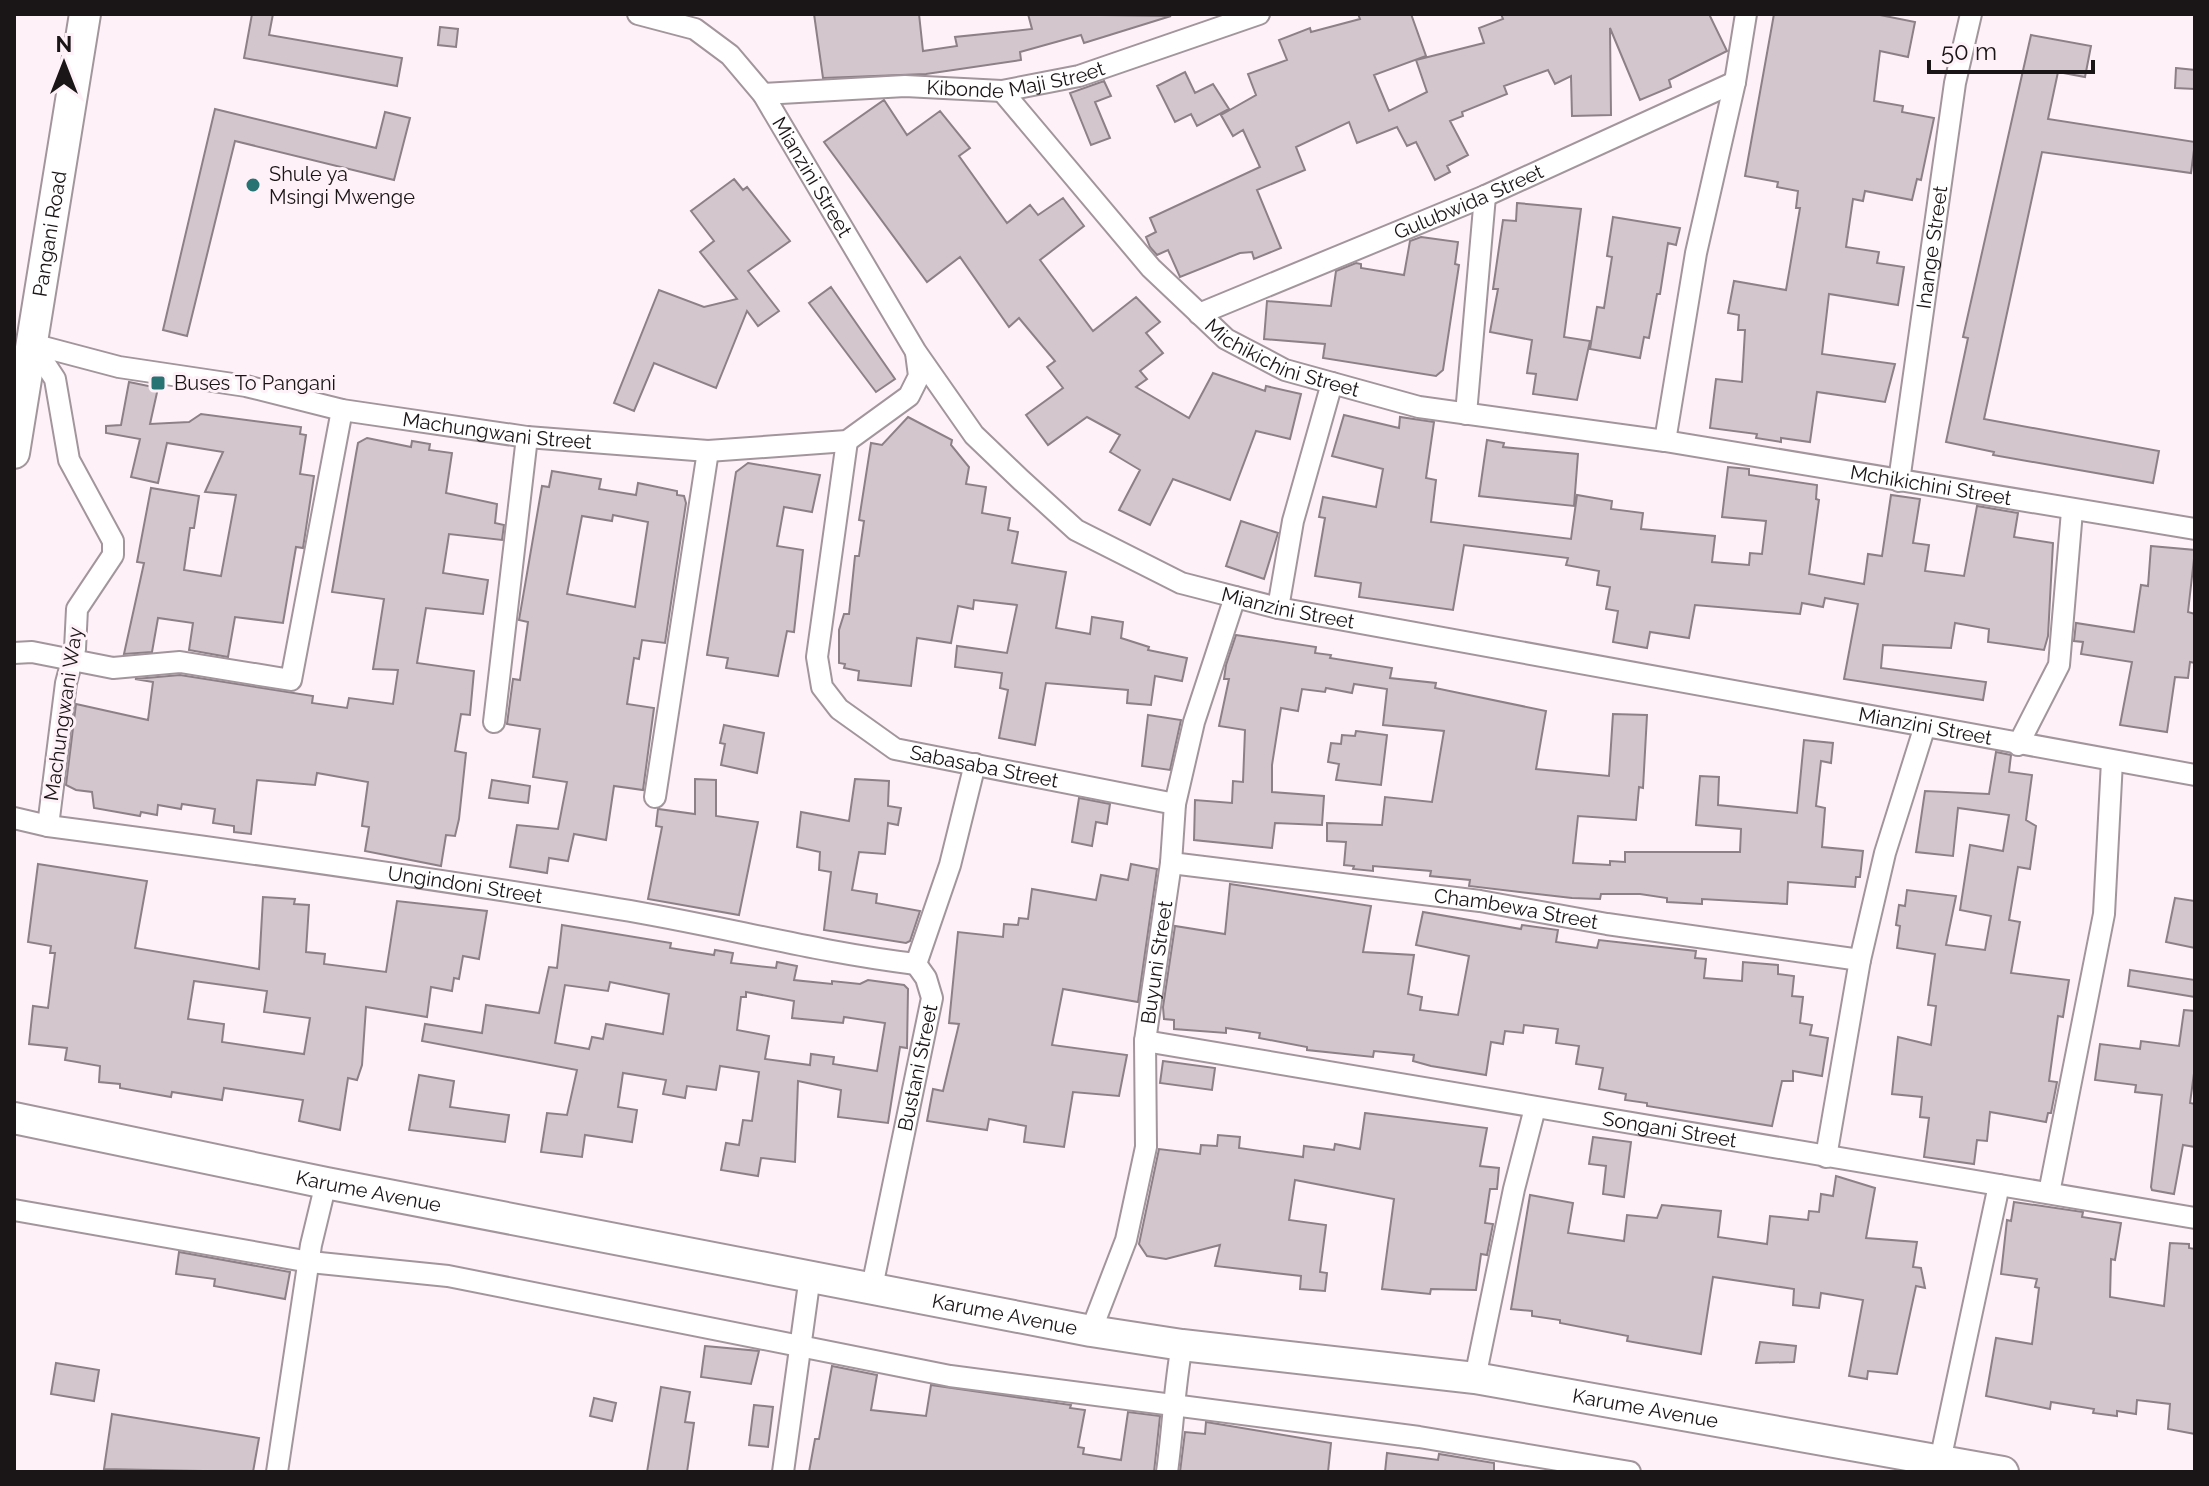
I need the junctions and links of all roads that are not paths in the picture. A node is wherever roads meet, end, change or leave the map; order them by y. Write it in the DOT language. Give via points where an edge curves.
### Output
graph roads {
  1 [pos="85,14"];
  2 [pos="638,14"];
  3 [pos="1259,14"];
  4 [pos="1746,14"];
  5 [pos="1971,14"];
  6 [pos="1735,82"];
  7 [pos="1002,91"];
  8 [pos="763,94"];
  9 [pos="1485,196"];
  10 [pos="1199,314"];
  11 [pos="32,344"];
  12 [pos="916,352"];
  13 [pos="1332,383"];
  14 [pos="342,410"];
  15 [pos="1466,414"];
  16 [pos="527,437"];
  17 [pos="847,441"];
  18 [pos="1665,441"];
  19 [pos="708,451"];
  20 [pos="14,453"];
  21 [pos="1899,481"];
  22 [pos="2072,511"];
  23 [pos="2195,529"];
  24 [pos="1235,597"];
  25 [pos="1278,608"];
  26 [pos="14,653"];
  27 [pos="72,660"];
  28 [pos="494,722"];
  29 [pos="1924,729"];
  30 [pos="2018,745"];
  31 [pos="2112,761"];
  32 [pos="975,764"];
  33 [pos="2195,775"];
  34 [pos="655,797"];
  35 [pos="1175,804"];
  36 [pos="14,818"];
  37 [pos="48,826"];
  38 [pos="1171,863"];
  39 [pos="1860,960"];
  40 [pos="916,964"];
  41 [pos="1145,1041"];
  42 [pos="1535,1108"];
  43 [pos="14,1118"];
  44 [pos="1826,1157"];
  45 [pos="1999,1185"];
  46 [pos="2049,1193"];
  47 [pos="322,1196"];
  48 [pos="14,1210"];
  49 [pos="2195,1218"];
  50 [pos="311,1254"];
  51 [pos="808,1285"];
  52 [pos="872,1287"];
  53 [pos="1091,1331"];
  54 [pos="797,1348"];
  55 [pos="1180,1354"];
  56 [pos="1475,1378"];
  57 [pos="1175,1398"];
  58 [pos="1940,1461"];
  59 [pos="1558,1466"];
  60 [pos="277,1472"];
  61 [pos="783,1472"];
  62 [pos="1167,1472"];
  63 [pos="1630,1472"];
  64 [pos="2003,1472"];
  1 -- 11 [label="main road, Pangani Road"];
  2 -- 8 [label="street, Mianzini Street" via="695,29 730,55"];
  3 -- 7 [label="street, Kibonde Maji Street" via="1079,76"];
  4 -- 6 [label="street"];
  5 -- 21 [label="street, Inange Street" via="1955,83"];
  6 -- 9 [label="street, Gulubwida Street"];
  6 -- 18 [label="street" via="1696,253"];
  7 -- 8 [label="street, Kibonde Maji Street" via="905,86"];
  7 -- 10 [label="street, Michikichini Street" via="1151,268"];
  8 -- 12 [label="street, Mianzini Street"];
  9 -- 10 [label="street, Gulubwida Street"];
  9 -- 15 [label="street"];
  10 -- 13 [label="street, Michikichini Street" via="1226,339 1285,370"];
  11 -- 14 [label="street, Machungwani Street" via="119,367 246,386"];
  11 -- 20 [label="main road, Pangani Road"];
  11 -- 27 [label="street, Machungwani Way" via="55,379 69,460 113,541 113,555 77,609"];
  12 -- 17 [label="street" via="919,376 909,396"];
  12 -- 24 [label="street, Mianzini Street" via="974,435 1076,530 1181,583"];
  13 -- 15 [label="street, Michikichini Street"];
  13 -- 25 [label="street" via="1293,521"];
  14 -- 16 [label="street, Machungwani Street"];
  14 -- 27 [label="street" via="291,680 180,662 113,668"];
  15 -- 18 [label="street, Michikichini Street"];
  16 -- 19 [label="street, Machungwani Street"];
  16 -- 28 [label="street"];
  17 -- 19 [label="street, Machungwani Street"];
  17 -- 32 [label="street, Sabasaba Street" via="817,657 822,687 839,709 895,749"];
  18 -- 21 [label="street, Mchikichini Street"];
  19 -- 34 [label="street"];
  21 -- 22 [label="street, Mchikichini Street"];
  22 -- 23 [label="street, Mchikichini Street"];
  22 -- 30 [label="street" via="2059,665"];
  24 -- 25 [label="street, Mianzini Street"];
  24 -- 35 [label="street, Buyuni Street" via="1194,722"];
  25 -- 29 [label="street, Mianzini Street"];
  26 -- 27 [label="street"];
  27 -- 37 [label="street, Machungwani Way"];
  29 -- 30 [label="street, Mianzini Street"];
  29 -- 39 [label="street" via="1885,853"];
  30 -- 31 [label="street, Mianzini Street"];
  31 -- 33 [label="street, Mianzini Street"];
  31 -- 46 [label="street" via="2104,914"];
  32 -- 35 [label="street, Sabasaba Street"];
  32 -- 40 [label="street" via="950,865"];
  35 -- 38 [label="street, Buyuni Street"];
  36 -- 37 [label="street, Ungindoni Street"];
  37 -- 40 [label="street, Ungindoni Street" via="622,909 774,942"];
  38 -- 39 [label="street, Chambewa Street" via="1480,901"];
  38 -- 41 [label="street, Buyuni Street"];
  39 -- 44 [label="street"];
  40 -- 52 [label="street, Bustani Street" via="932,998"];
  41 -- 42 [label="street, Songani Street"];
  41 -- 53 [label="street, Buyuni Street" via="1146,1147 1126,1240"];
  42 -- 44 [label="street, Songani Street"];
  42 -- 56 [label="street"];
  43 -- 47 [label="main road, Karume Avenue"];
  44 -- 45 [label="street, Songani Street"];
  45 -- 46 [label="street, Songani Street"];
  45 -- 58 [label="street"];
  46 -- 49 [label="street, Songani Street"];
  47 -- 50 [label="street"];
  47 -- 51 [label="main road, Karume Avenue"];
  48 -- 50 [label="street"];
  50 -- 54 [label="street" via="448,1276"];
  50 -- 60 [label="street"];
  51 -- 52 [label="main road, Karume Avenue"];
  51 -- 54 [label="street"];
  52 -- 53 [label="main road, Karume Avenue"];
  53 -- 55 [label="main road, Karume Avenue"];
  54 -- 57 [label="street" via="950,1376"];
  54 -- 61 [label="street"];
  55 -- 56 [label="main road, Karume Avenue"];
  55 -- 57 [label="street"];
  56 -- 58 [label="main road, Karume Avenue"];
  57 -- 59 [label="street" via="1419,1437"];
  57 -- 62 [label="street"];
  58 -- 64 [label="main road, Karume Avenue"];
  59 -- 63 [label="street"];
}
